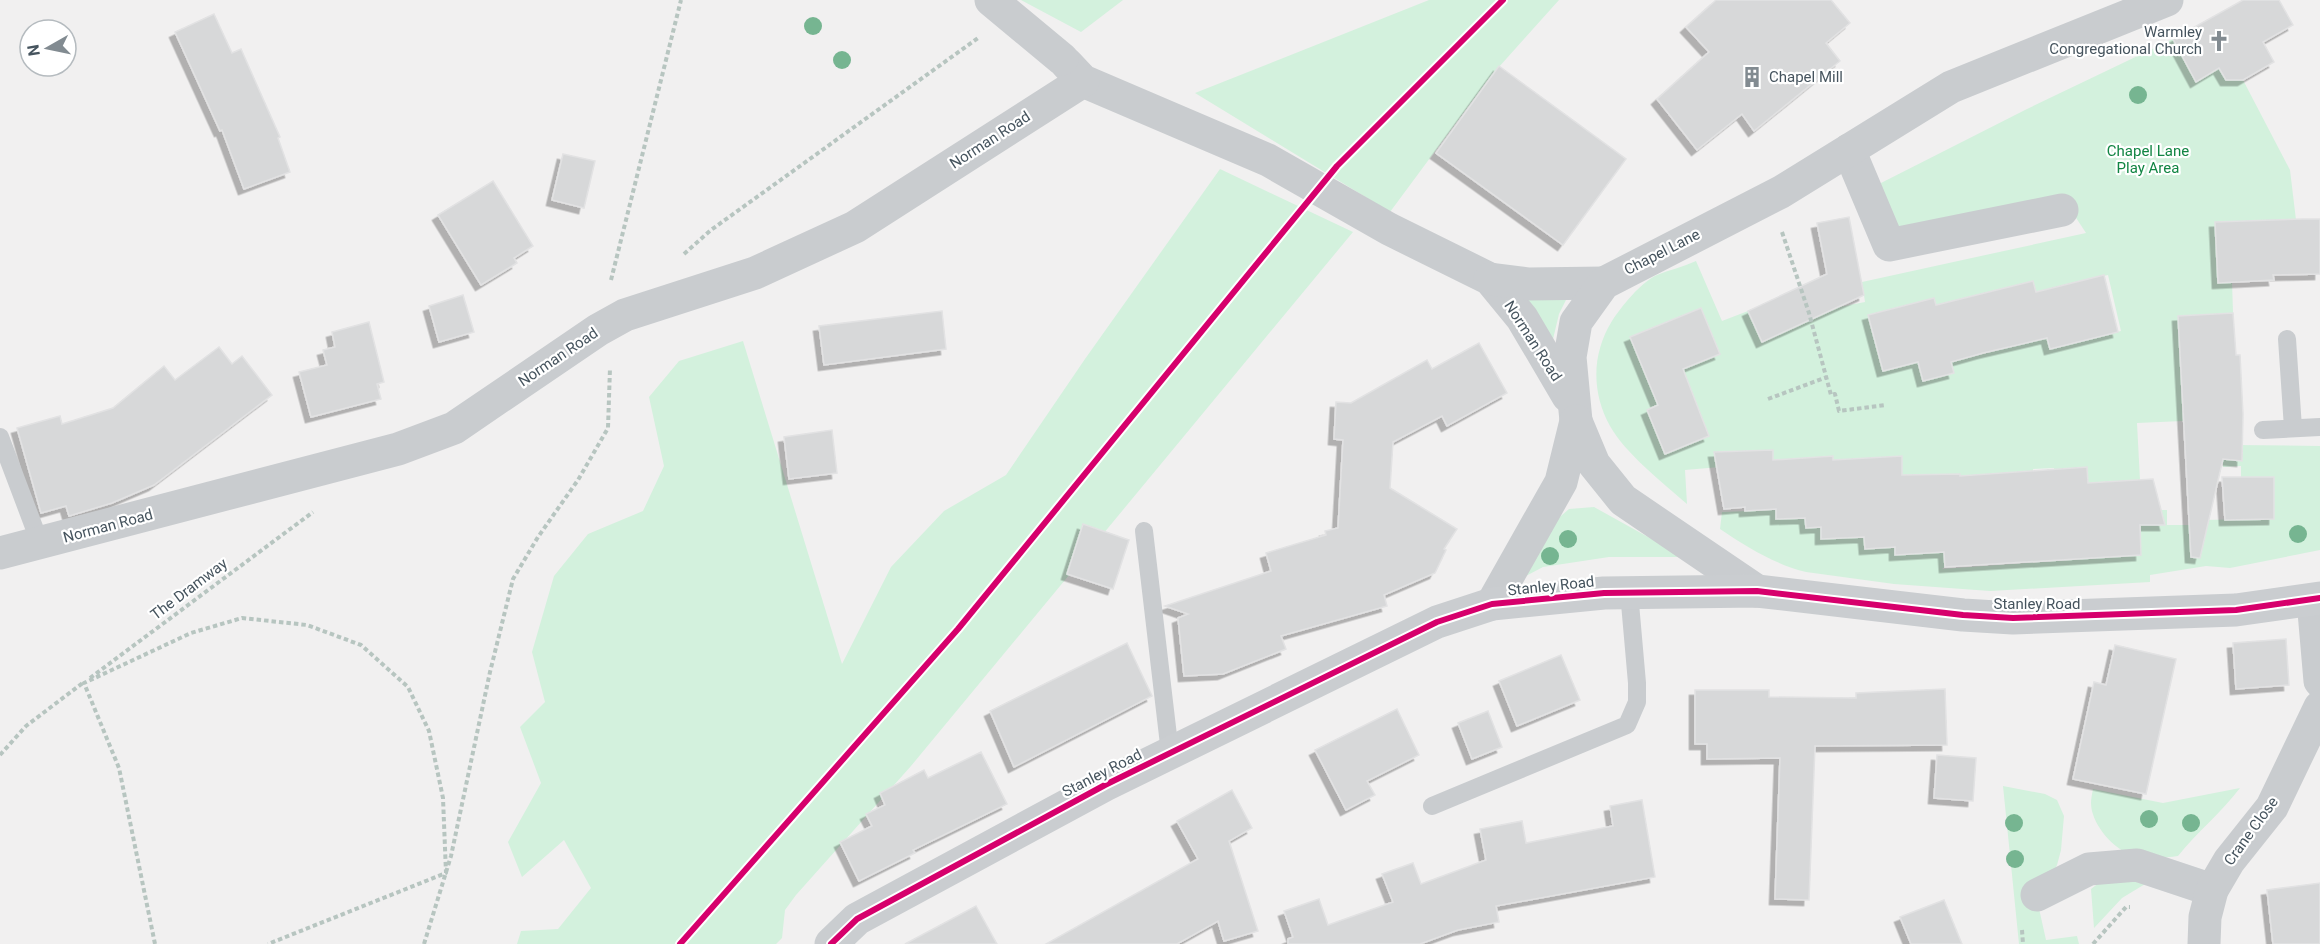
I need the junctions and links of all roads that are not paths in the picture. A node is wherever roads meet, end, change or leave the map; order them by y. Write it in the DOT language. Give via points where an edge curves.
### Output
graph roads {
  1 [pos="991,0"];
  2 [pos="2167,0"];
  3 [pos="1072,70"];
  4 [pos="1849,150"];
  5 [pos="2062,210"];
  6 [pos="1490,279"];
  7 [pos="1604,283"];
  8 [pos="2287,339"];
  9 [pos="1575,413"];
  10 [pos="2320,427"];
  11 [pos="2293,428"];
  12 [pos="2263,430"];
  13 [pos="0,437"];
  14 [pos="1144,531"];
  15 [pos="40,543"];
  16 [pos="0,553"];
  17 [pos="1758,591"];
  18 [pos="1629,592"];
  19 [pos="2317,599"];
  20 [pos="1491,604"];
  21 [pos="2320,681"];
  22 [pos="2320,707"];
  23 [pos="1170,753"];
  24 [pos="1432,806"];
  25 [pos="2212,890"];
  26 [pos="2037,895"];
  27 [pos="831,944"];
  28 [pos="2204,944"];
  1 -- 3 [label="street, bridge"];
  2 -- 4 [label="street, Chapel Lane" via="1951,87"];
  3 -- 6 [label="street, Norman Road" via="1268,160 1389,229"];
  3 -- 15 [label="street, Norman Road" via="855,227 755,273 625,315 454,428 398,449"];
  4 -- 5 [label="street" via="1889,245"];
  4 -- 7 [label="street, Chapel Lane" via="1771,197"];
  6 -- 7 [label="street, Norman Road" via="1529,284"];
  6 -- 9 [label="street, Norman Road" via="1522,318"];
  7 -- 9 [label="street, Chapel Lane" via="1576,322 1570,357"];
  8 -- 11 [label="lane"];
  9 -- 17 [label="street, Chapel Lane" via="1594,464 1623,500"];
  9 -- 20 [label="street, Chapel Lane" via="1561,482"];
  10 -- 11 [label="lane"];
  11 -- 12 [label="lane"];
  13 -- 15 [label="lane"];
  14 -- 23 [label="lane"];
  15 -- 16 [label="street, Norman Road"];
  17 -- 18 [label="street, Stanley Road"];
  17 -- 19 [label="street, Stanley Road" via="2013,618 2236,610"];
  18 -- 20 [label="street, Stanley Road"];
  18 -- 24 [label="lane" via="1637,702 1627,725"];
  19 -- 21 [label="street"];
  20 -- 23 [label="street, Stanley Road" via="1437,622"];
  22 -- 25 [label="street, Crane Close" via="2272,807 2229,861"];
  23 -- 27 [label="street, Stanley Road" via="1050,813 857,920"];
  25 -- 26 [label="street" via="2137,865 2089,868"];
  25 -- 28 [label="street, Crane Close"];
}
